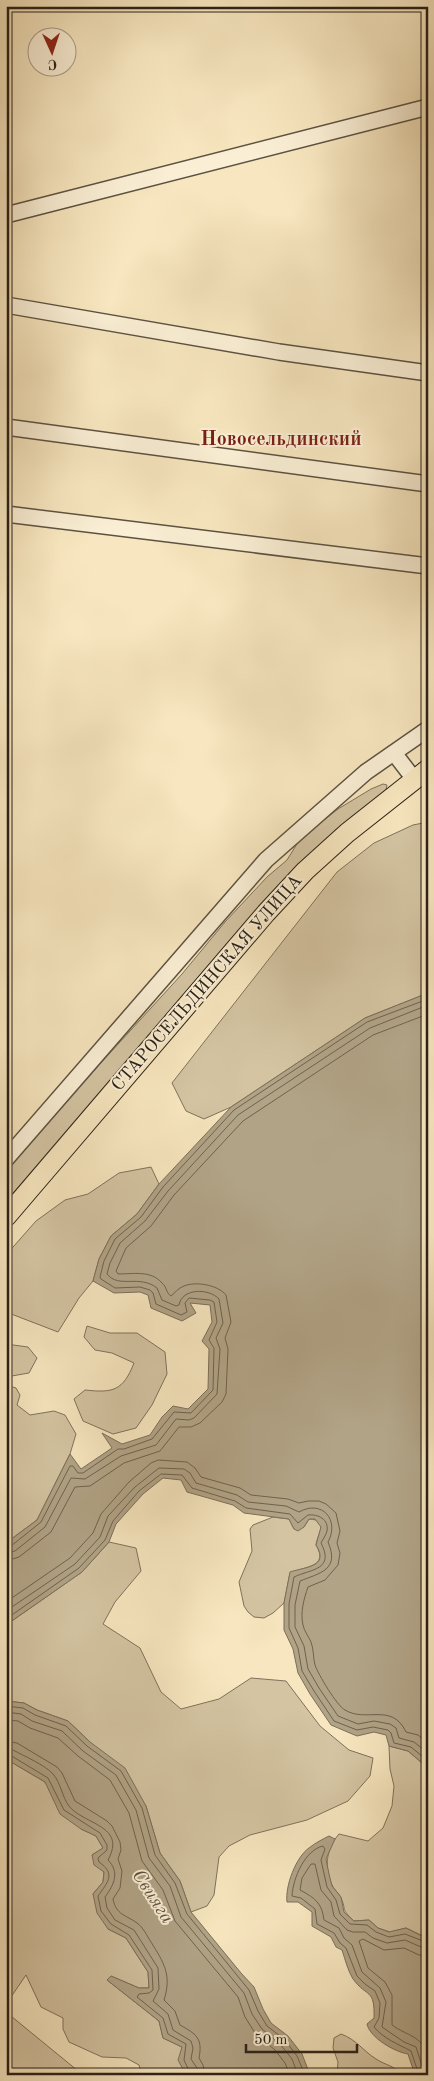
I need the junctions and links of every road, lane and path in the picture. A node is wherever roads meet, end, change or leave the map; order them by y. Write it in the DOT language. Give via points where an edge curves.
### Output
graph roads {
  1 [pos="428,107"];
  2 [pos="6,216"];
  3 [pos="6,305"];
  4 [pos="428,374"];
  5 [pos="6,427"];
  6 [pos="428,484"];
  7 [pos="6,514"];
  8 [pos="428,566"];
  9 [pos="428,729"];
  10 [pos="394,753"];
  11 [pos="421,774"];
  12 [pos="6,1160"];
  13 [pos="6,1217"];
  1 -- 2 [label="street"];
  3 -- 4 [label="street"];
  5 -- 6 [label="street"];
  7 -- 8 [label="street"];
  9 -- 10 [label="street"];
  10 -- 11 [label="street"];
  10 -- 12 [label="street" via="366,772 266,860"];
  11 -- 13 [label="main road, СТАРОСЕЛЬДИНСКАЯ УЛИЦА" via="312,865 272,906"];
}
